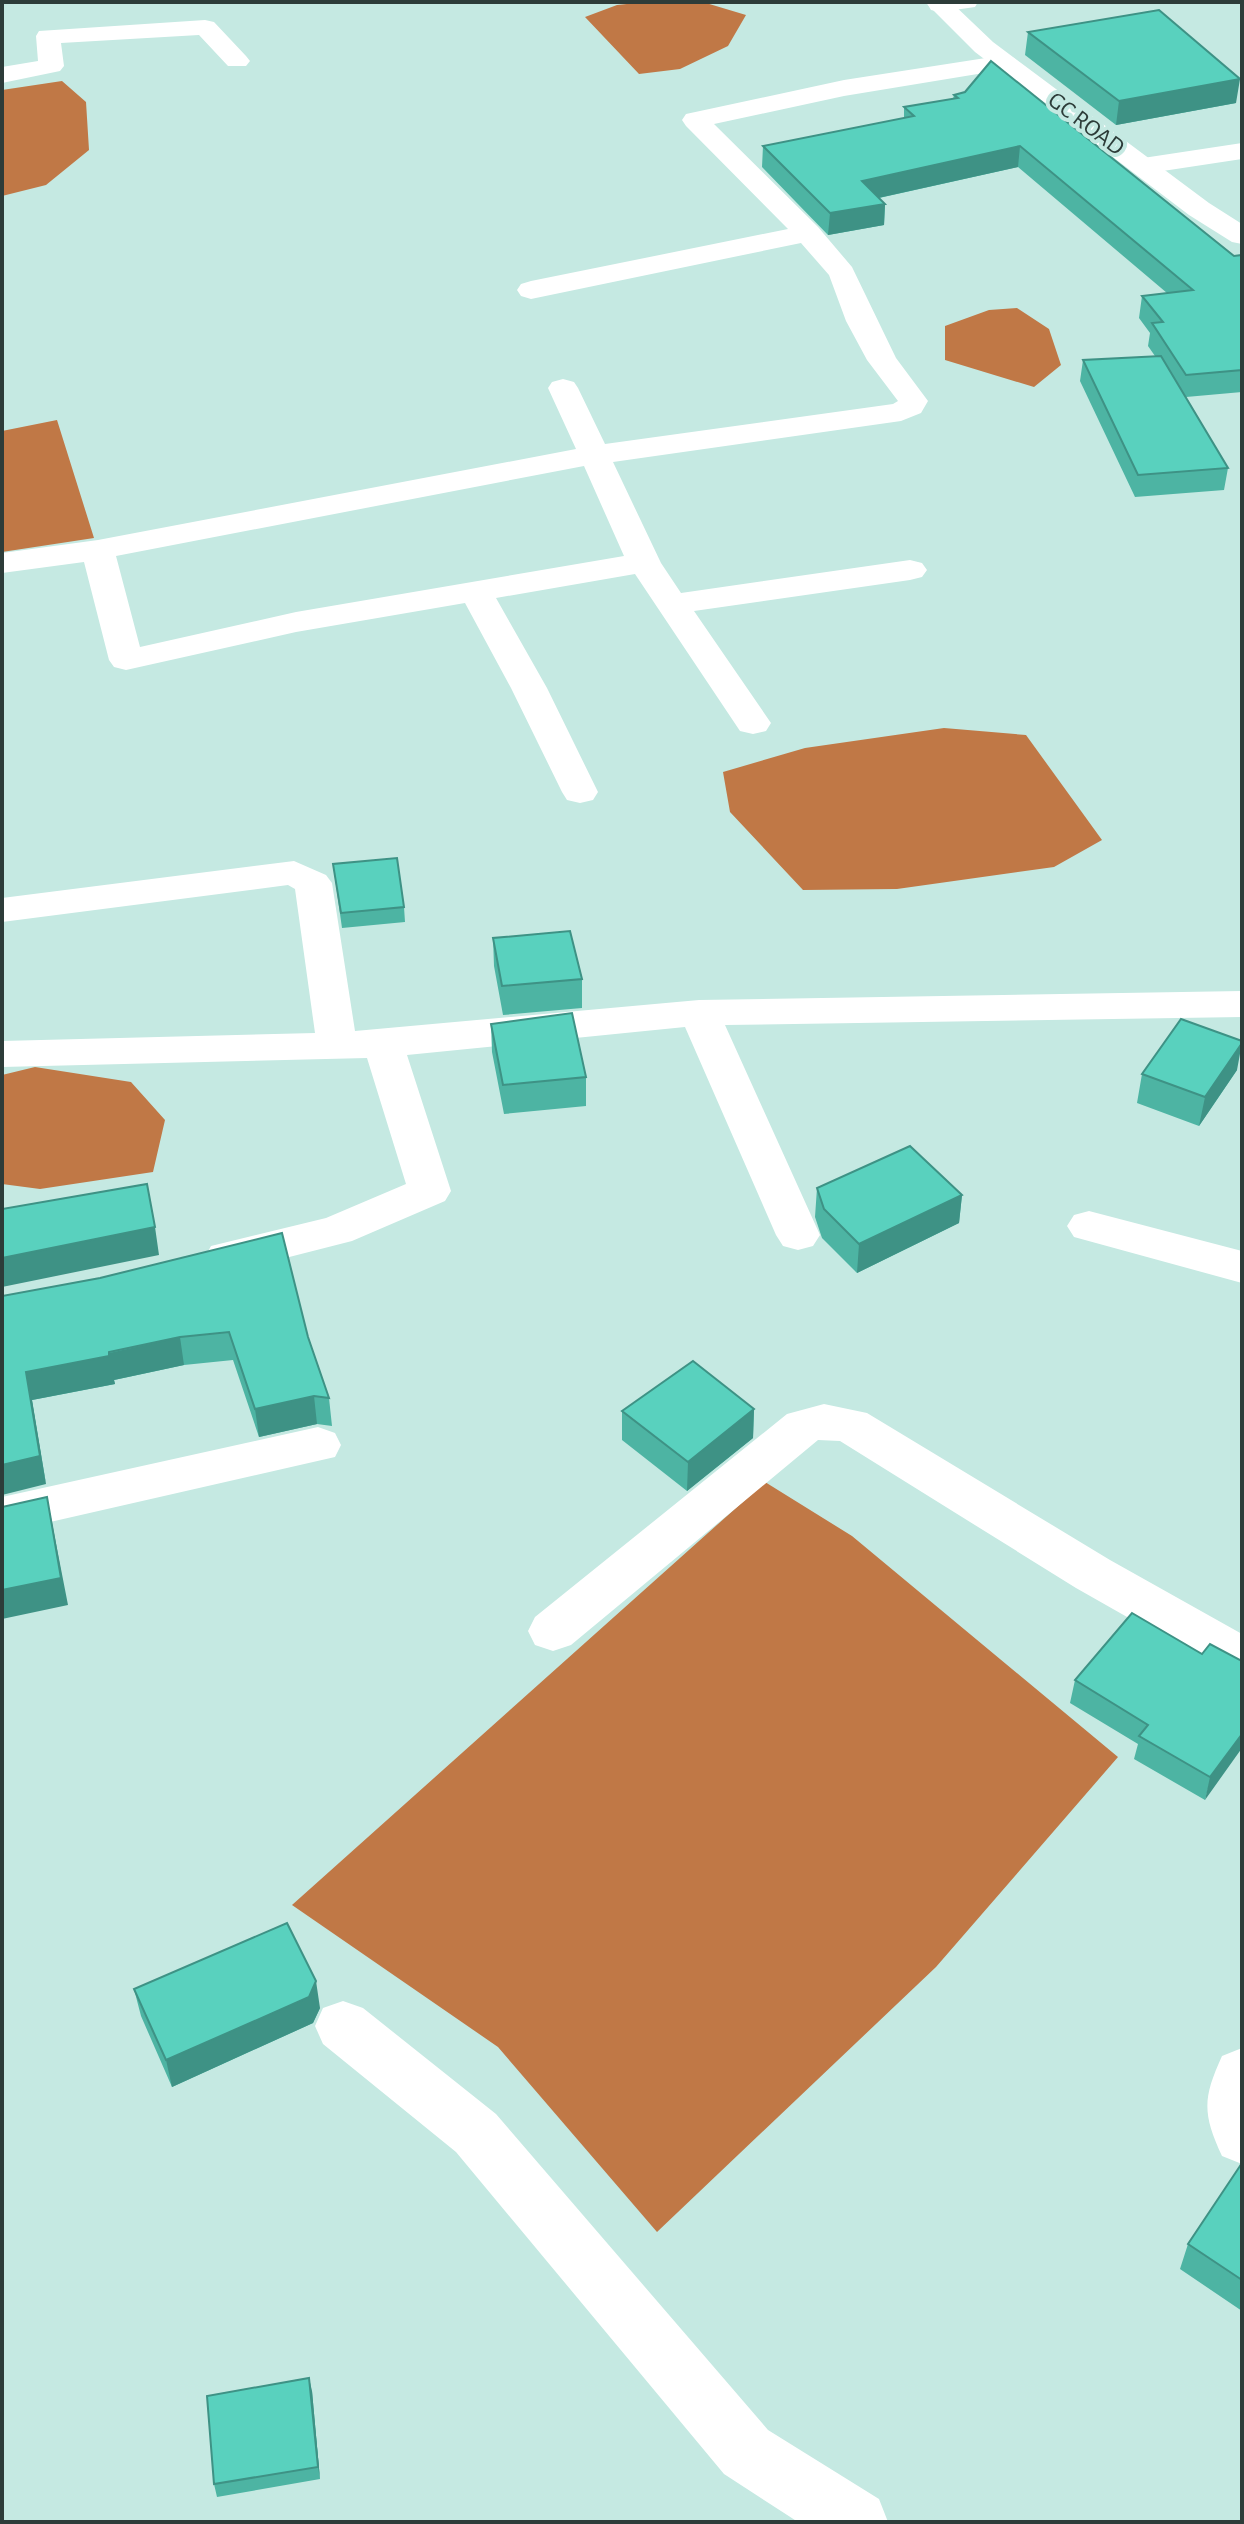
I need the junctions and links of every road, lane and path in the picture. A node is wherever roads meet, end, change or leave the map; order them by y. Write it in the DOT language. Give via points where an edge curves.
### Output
graph roads {
  1 [pos="948,3"];
  2 [pos="237,61"];
  3 [pos="1005,63"];
  4 [pos="2,75"];
  5 [pos="1242,151"];
  6 [pos="1143,166"];
  7 [pos="808,233"];
  8 [pos="1242,236"];
  9 [pos="531,290"];
  10 [pos="563,388"];
  11 [pos="594,455"];
  12 [pos="98,550"];
  13 [pos="2,563"];
  14 [pos="644,563"];
  15 [pos="910,570"];
  16 [pos="475,590"];
  17 [pos="672,604"];
  18 [pos="753,723"];
  19 [pos="580,792"];
  20 [pos="2,910"];
  21 [pos="1242,1004"];
  22 [pos="699,1013"];
  23 [pos="337,1044"];
  24 [pos="383,1044"];
  25 [pos="2,1054"];
  26 [pos="1089,1226"];
  27 [pos="798,1235"];
  28 [pos="1242,1267"];
  29 [pos="182,1268"];
  30 [pos="318,1445"];
  31 [pos="2,1515"];
  32 [pos="553,1631"];
  33 [pos="1242,1658"];
  34 [pos="343,2026"];
  35 [pos="1242,2074"];
  36 [pos="1242,2137"];
  37 [pos="856,2522"];
  1 -- 3 [label="street, GC ROAD"];
  2 -- 4 [label="street" via="205,27 48,36 51,66"];
  3 -- 6 [label="street, GC ROAD"];
  3 -- 7 [label="street" via="844,88 695,120"];
  5 -- 6 [label="street"];
  6 -- 8 [label="street, GC ROAD"];
  7 -- 9 [label="street"];
  7 -- 11 [label="street" via="842,273 882,360 913,401 910,407"];
  10 -- 11 [label="street"];
  11 -- 12 [label="street"];
  11 -- 14 [label="street"];
  12 -- 13 [label="street"];
  12 -- 16 [label="street" via="126,660"];
  14 -- 16 [label="street"];
  14 -- 17 [label="street"];
  15 -- 17 [label="street"];
  16 -- 19 [label="street"];
  17 -- 18 [label="street"];
  20 -- 23 [label="street" via="294,873 305,877 313,883"];
  21 -- 22 [label="street"];
  22 -- 24 [label="street"];
  22 -- 27 [label="street"];
  23 -- 24 [label="street"];
  23 -- 25 [label="street"];
  24 -- 29 [label="street" via="430,1191 337,1230"];
  26 -- 28 [label="street"];
  30 -- 31 [label="street"];
  32 -- 33 [label="street" via="803,1426 824,1421 851,1425 1093,1574"];
  34 -- 37 [label="street" via="476,2133 746,2452"];
  35 -- 36 [label="street" via="1234,2098"];
}
